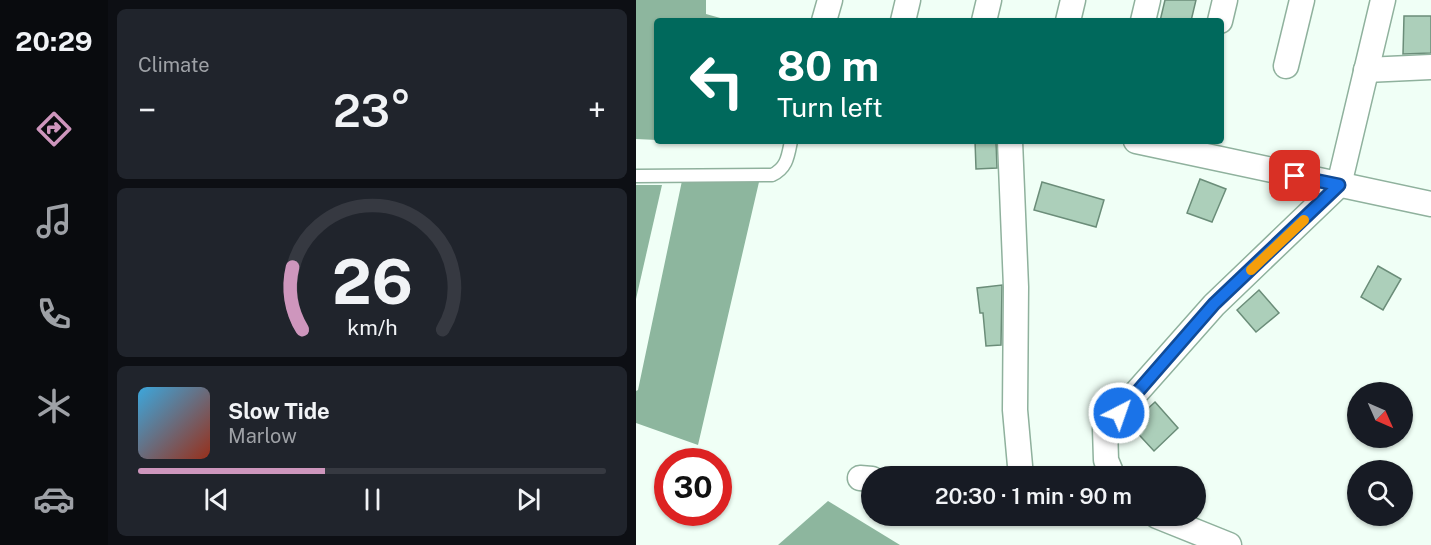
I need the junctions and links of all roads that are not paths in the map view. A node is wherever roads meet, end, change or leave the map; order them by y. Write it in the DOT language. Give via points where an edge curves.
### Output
graph roads {
  1 [pos="830,0"];
  2 [pos="908,0"];
  3 [pos="989,0"];
  4 [pos="1073,0"];
  5 [pos="1148,0"];
  6 [pos="1225,0"];
  7 [pos="1302,0"];
  8 [pos="1383,0"];
  9 [pos="825,18"];
  10 [pos="904,18"];
  11 [pos="985,18"];
  12 [pos="1069,18"];
  13 [pos="1144,18"];
  14 [pos="1221,18"];
  15 [pos="1286,66"];
  16 [pos="1431,67"];
  17 [pos="1366,70"];
  18 [pos="790,144"];
  19 [pos="1010,144"];
  20 [pos="1167,144"];
  21 [pos="1188,146"];
  22 [pos="636,176"];
  23 [pos="1339,185"];
  24 [pos="1431,204"];
  25 [pos="1020,466"];
  26 [pos="1108,466"];
  27 [pos="1182,526"];
  28 [pos="1229,545"];
  1 -- 9 [label="street"];
  2 -- 10 [label="street"];
  3 -- 11 [label="street"];
  4 -- 12 [label="street"];
  5 -- 13 [label="street"];
  6 -- 14 [label="street"];
  7 -- 15 [label="street"];
  8 -- 17 [label="street"];
  16 -- 17 [label="street"];
  17 -- 23 [label="street"];
  18 -- 22 [label="lane" via="787,162 772,175"];
  19 -- 25 [label="street" via="1016,287 1015,410"];
  20 -- 21 [label="street"];
  21 -- 23 [label="street"];
  23 -- 24 [label="street"];
  23 -- 26 [label="street" via="1214,304 1105,428"];
  27 -- 28 [label="street"];
}
